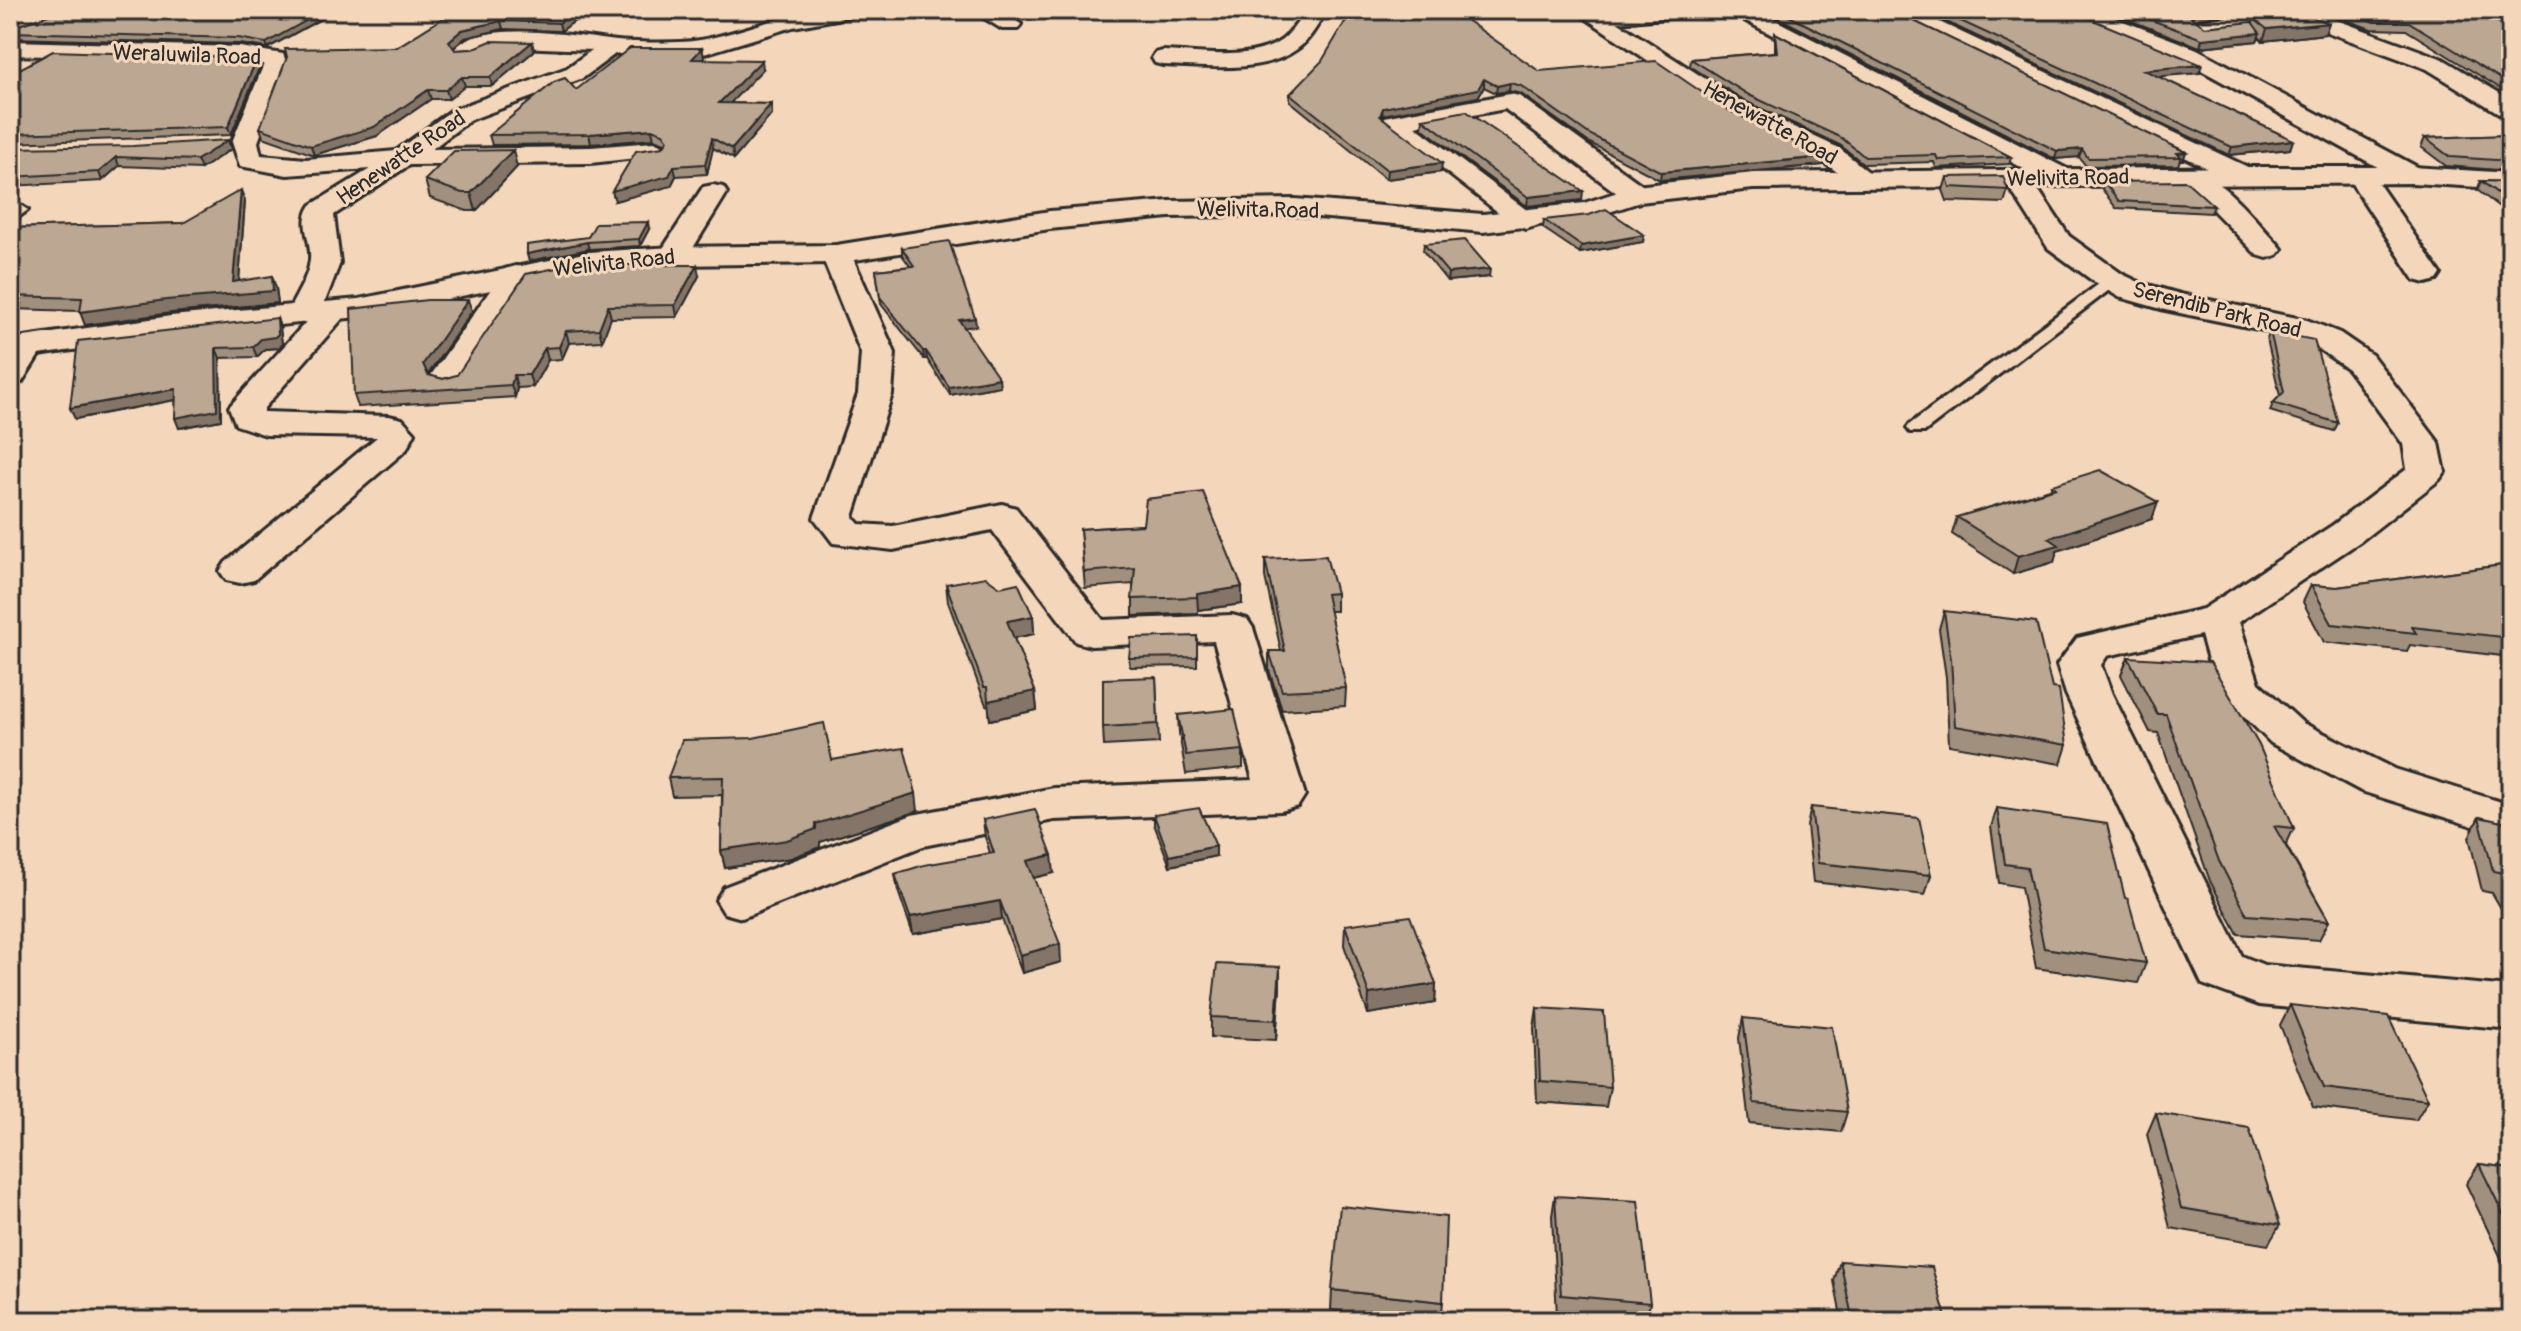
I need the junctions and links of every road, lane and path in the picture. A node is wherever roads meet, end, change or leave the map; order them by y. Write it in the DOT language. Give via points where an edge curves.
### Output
graph roads {
  1 [pos="57,10"];
  2 [pos="857,10"];
  3 [pos="981,10"];
  4 [pos="1317,10"];
  5 [pos="1688,10"];
  6 [pos="1740,10"];
  7 [pos="1897,10"];
  8 [pos="2075,10"];
  9 [pos="2355,10"];
  10 [pos="2449,10"];
  11 [pos="2302,15"];
  12 [pos="14,22"];
  13 [pos="1010,24"];
  14 [pos="2202,26"];
  15 [pos="2511,26"];
  16 [pos="610,47"];
  17 [pos="10,48"];
  18 [pos="465,50"];
  19 [pos="1163,58"];
  20 [pos="2511,110"];
  21 [pos="654,150"];
  22 [pos="403,158"];
  23 [pos="2243,175"];
  24 [pos="2412,175"];
  25 [pos="2187,176"];
  26 [pos="2360,176"];
  27 [pos="1863,178"];
  28 [pos="2063,178"];
  29 [pos="2017,179"];
  30 [pos="2511,181"];
  31 [pos="713,193"];
  32 [pos="1636,194"];
  33 [pos="1526,220"];
  34 [pos="2267,249"];
  35 [pos="836,254"];
  36 [pos="673,256"];
  37 [pos="2426,274"];
  38 [pos="516,275"];
  39 [pos="2111,280"];
  40 [pos="318,312"];
  41 [pos="19,348"];
  42 [pos="10,375"];
  43 [pos="446,378"];
  44 [pos="1917,428"];
  45 [pos="240,571"];
  46 [pos="2217,618"];
  47 [pos="2511,822"];
  48 [pos="742,900"];
  49 [pos="2511,1008"];
  1 -- 12 [label="street"];
  2 -- 16 [label="street" via="790,21 704,47"];
  3 -- 13 [label="street"];
  4 -- 19 [label="street" via="1289,45 1265,54"];
  5 -- 27 [label="street, Henewatte Road" via="1595,17 1737,110 1830,154"];
  6 -- 28 [label="street" via="1963,121"];
  7 -- 23 [label="street"];
  8 -- 24 [label="street" via="2189,54"];
  9 -- 11 [label="street"];
  10 -- 15 [label="street"];
  11 -- 14 [label="street"];
  11 -- 20 [label="street" via="2435,64"];
  16 -- 18 [label="street" via="493,39"];
  16 -- 22 [label="street, Henewatte Road" via="575,73 461,115"];
  17 -- 22 [label="street, Weraluwila Road" via="275,59 237,143 249,160 299,168"];
  21 -- 22 [label="street"];
  22 -- 40 [label="street, Henewatte Road" via="321,211 317,221 326,257"];
  23 -- 25 [label="street, Welivita Road"];
  23 -- 26 [label="street, Welivita Road"];
  24 -- 26 [label="street, Welivita Road"];
  24 -- 30 [label="street, Welivita Road"];
  25 -- 28 [label="street, Welivita Road"];
  25 -- 34 [label="street" via="2212,193"];
  26 -- 37 [label="street"];
  27 -- 29 [label="street, Welivita Road"];
  27 -- 32 [label="street, Welivita Road" via="1716,184"];
  28 -- 29 [label="street, Welivita Road"];
  29 -- 39 [label="street, Serendib Park Road" via="2058,242"];
  31 -- 36 [label="street"];
  32 -- 33 [label="street, Welivita Road" via="1588,211"];
  32 -- 33 [label="street" via="1510,101 1394,122"];
  33 -- 35 [label="street, Welivita Road" via="1443,221 1295,207 1169,209 1050,220"];
  35 -- 36 [label="street, Welivita Road"];
  35 -- 48 [label="street" via="878,353 875,394 833,518 847,535 893,538 1002,516 1091,633 1232,628 1281,795 1054,804 912,832"];
  36 -- 38 [label="street, Welivita Road" via="589,261"];
  38 -- 40 [label="street, Welivita Road" via="378,305"];
  38 -- 43 [label="street"];
  39 -- 44 [label="lane"];
  39 -- 46 [label="street, Serendib Park Road" via="2176,303 2296,327 2328,340 2360,362 2421,443 2426,472 2347,533"];
  40 -- 41 [label="street, Welivita Road"];
  40 -- 45 [label="street" via="246,407 248,418 266,424 389,427 397,433 393,442"];
  41 -- 42 [label="street"];
  46 -- 47 [label="street" via="2238,688 2287,733 2378,780"];
  46 -- 49 [label="street" via="2092,647 2079,665 2221,970 2259,985"];
}
